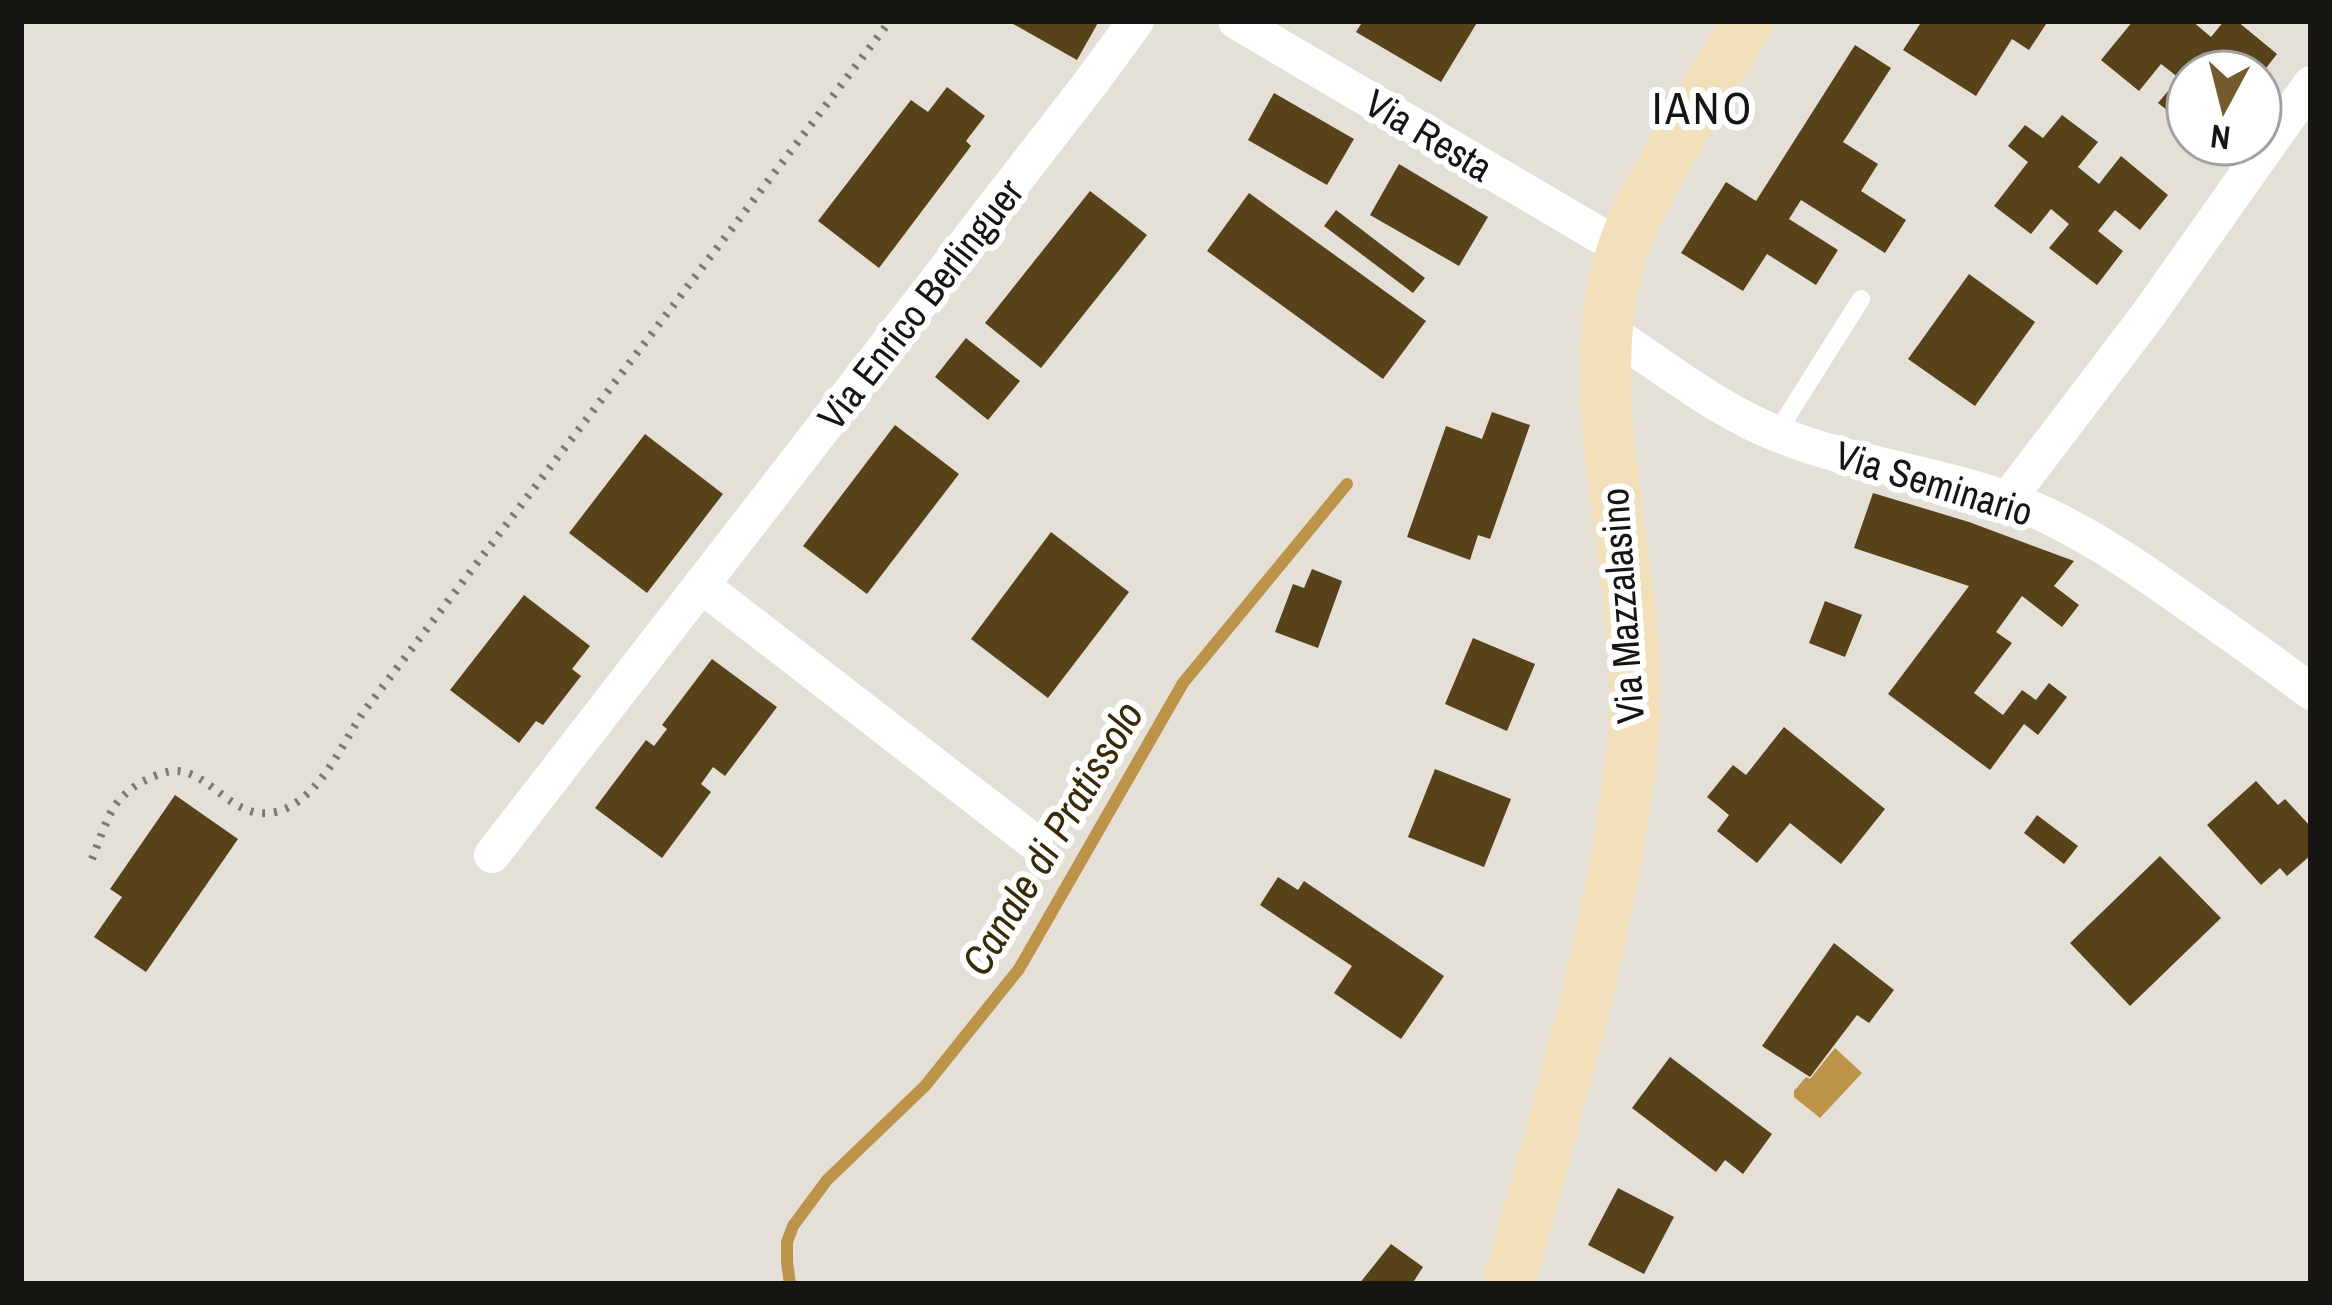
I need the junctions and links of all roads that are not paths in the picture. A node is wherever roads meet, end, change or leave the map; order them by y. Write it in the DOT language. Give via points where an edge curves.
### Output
graph roads {
  1 [pos="1136,21"];
  2 [pos="1236,21"];
  3 [pos="1749,21"];
  4 [pos="2311,84"];
  5 [pos="1623,249"];
  6 [pos="1861,299"];
  7 [pos="1607,330"];
  8 [pos="1776,434"];
  9 [pos="2008,500"];
  10 [pos="701,585"];
  11 [pos="2311,692"];
  12 [pos="1035,843"];
  13 [pos="492,855"];
  14 [pos="1509,1284"];
  1 -- 10 [label="street, Via Enrico Berlinguer"];
  2 -- 5 [label="street, Via Resta"];
  3 -- 5 [label="main road, Via Mazzalasino" via="1636,213"];
  4 -- 9 [label="street"];
  5 -- 7 [label="main road, Via Mazzalasino"];
  6 -- 8 [label="lane"];
  7 -- 8 [label="street, Via Seminario"];
  7 -- 14 [label="main road, Via Mazzalasino" via="1610,448 1633,646 1630,757 1593,973"];
  8 -- 9 [label="street, Via Seminario"];
  9 -- 11 [label="street, Via Seminario" via="2104,546"];
  10 -- 12 [label="street"];
  10 -- 13 [label="street, Via Enrico Berlinguer"];
}
